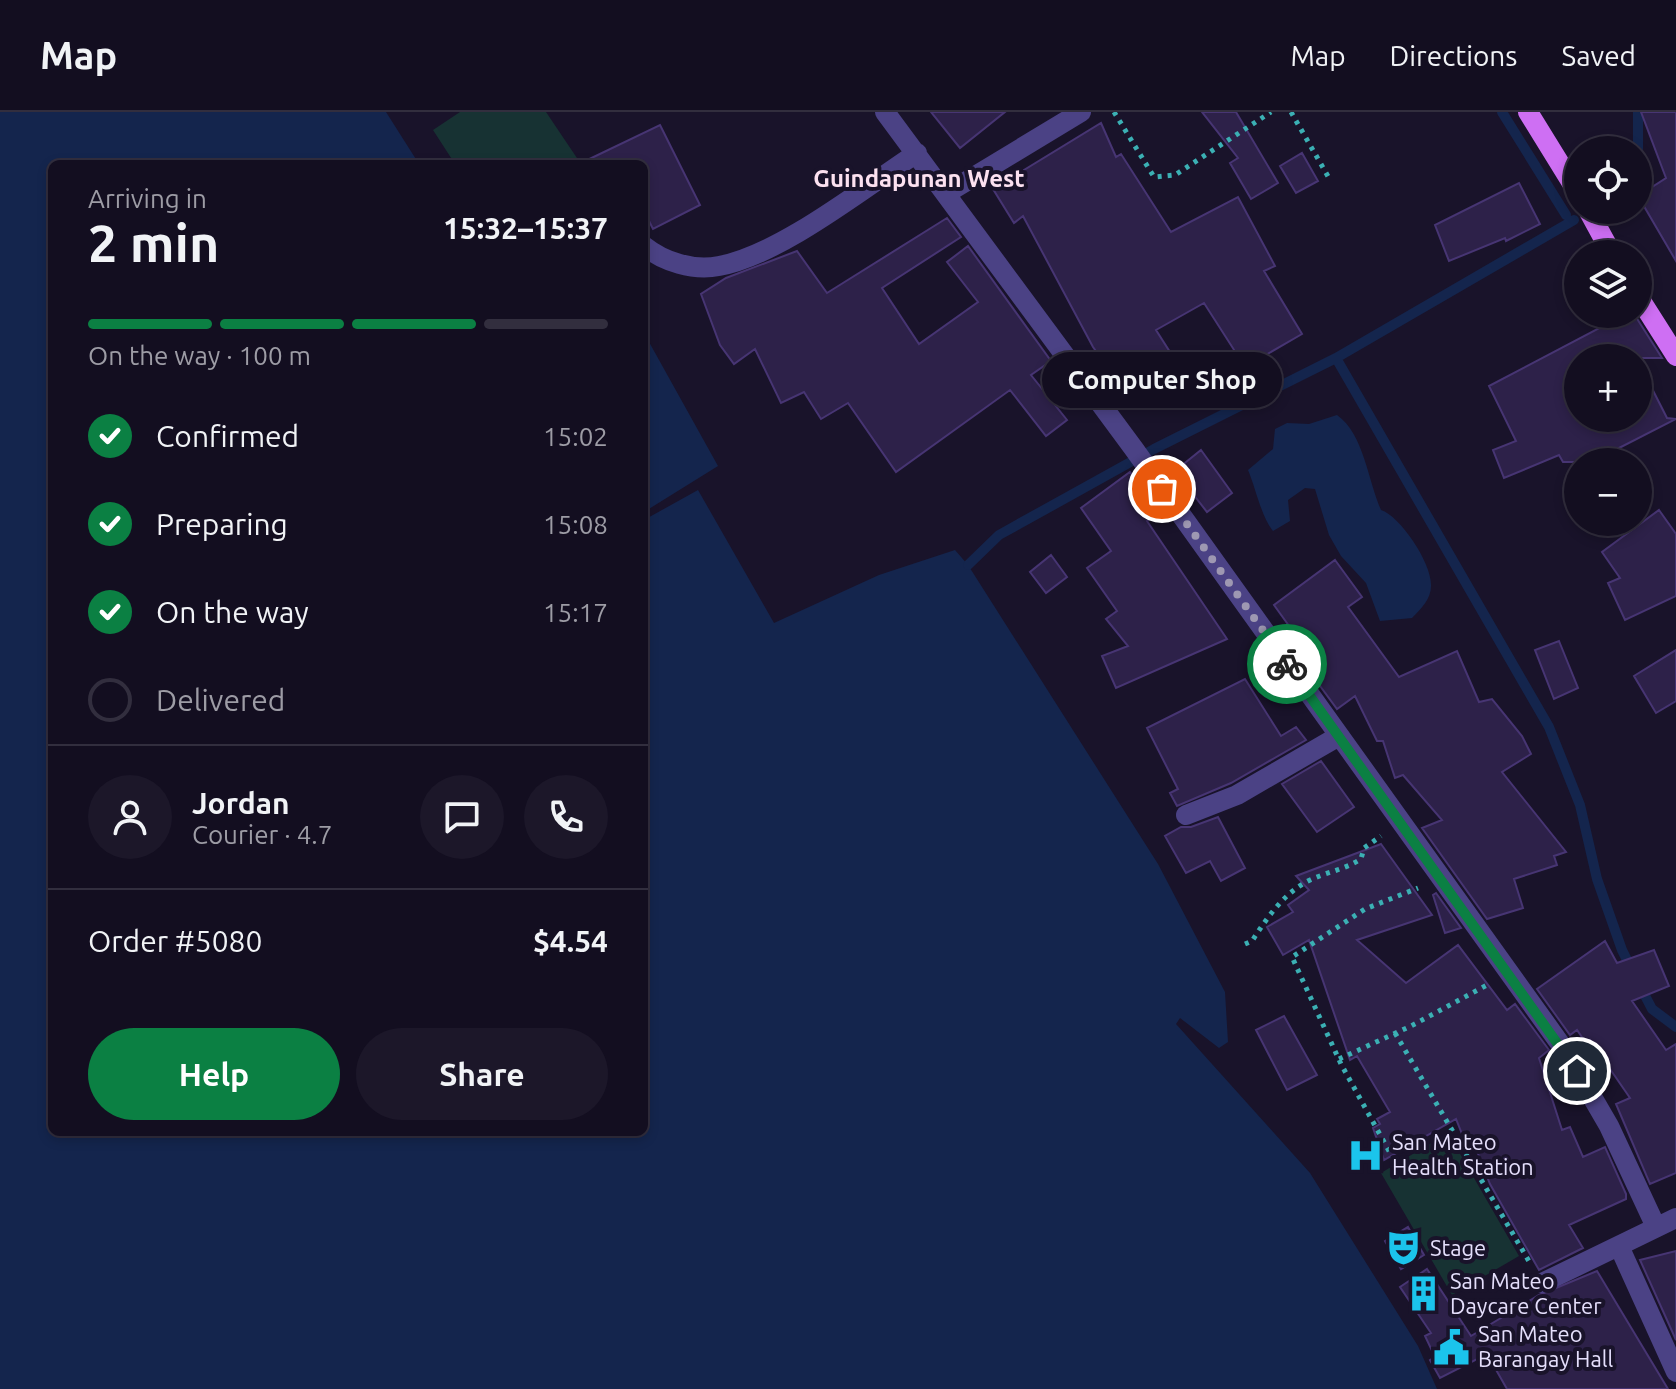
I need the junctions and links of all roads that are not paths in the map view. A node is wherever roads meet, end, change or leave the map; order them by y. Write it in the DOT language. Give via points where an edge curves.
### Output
graph roads {
  1 [pos="885,112"];
  2 [pos="1081,112"];
  3 [pos="1528,112"];
  4 [pos="917,153"];
  5 [pos="1564,170"];
  6 [pos="947,193"];
  7 [pos="648,249"];
  8 [pos="1652,318"];
  9 [pos="1676,356"];
  10 [pos="1339,736"];
  11 [pos="1186,815"];
  12 [pos="1676,1218"];
  13 [pos="1656,1227"];
  14 [pos="1619,1246"];
  15 [pos="1542,1283"];
  16 [pos="1676,1372"];
  1 -- 4 [label="street"];
  2 -- 6 [label="street"];
  3 -- 5 [label="main road"];
  4 -- 6 [label="street"];
  4 -- 7 [label="street" via="760,251 718,266 659,259"];
  6 -- 10 [label="street"];
  8 -- 9 [label="main road"];
  10 -- 11 [label="street" via="1237,795"];
  10 -- 13 [label="street" via="1588,1089"];
  12 -- 13 [label="street"];
  13 -- 14 [label="street"];
  14 -- 15 [label="street"];
  14 -- 16 [label="street"];
}
